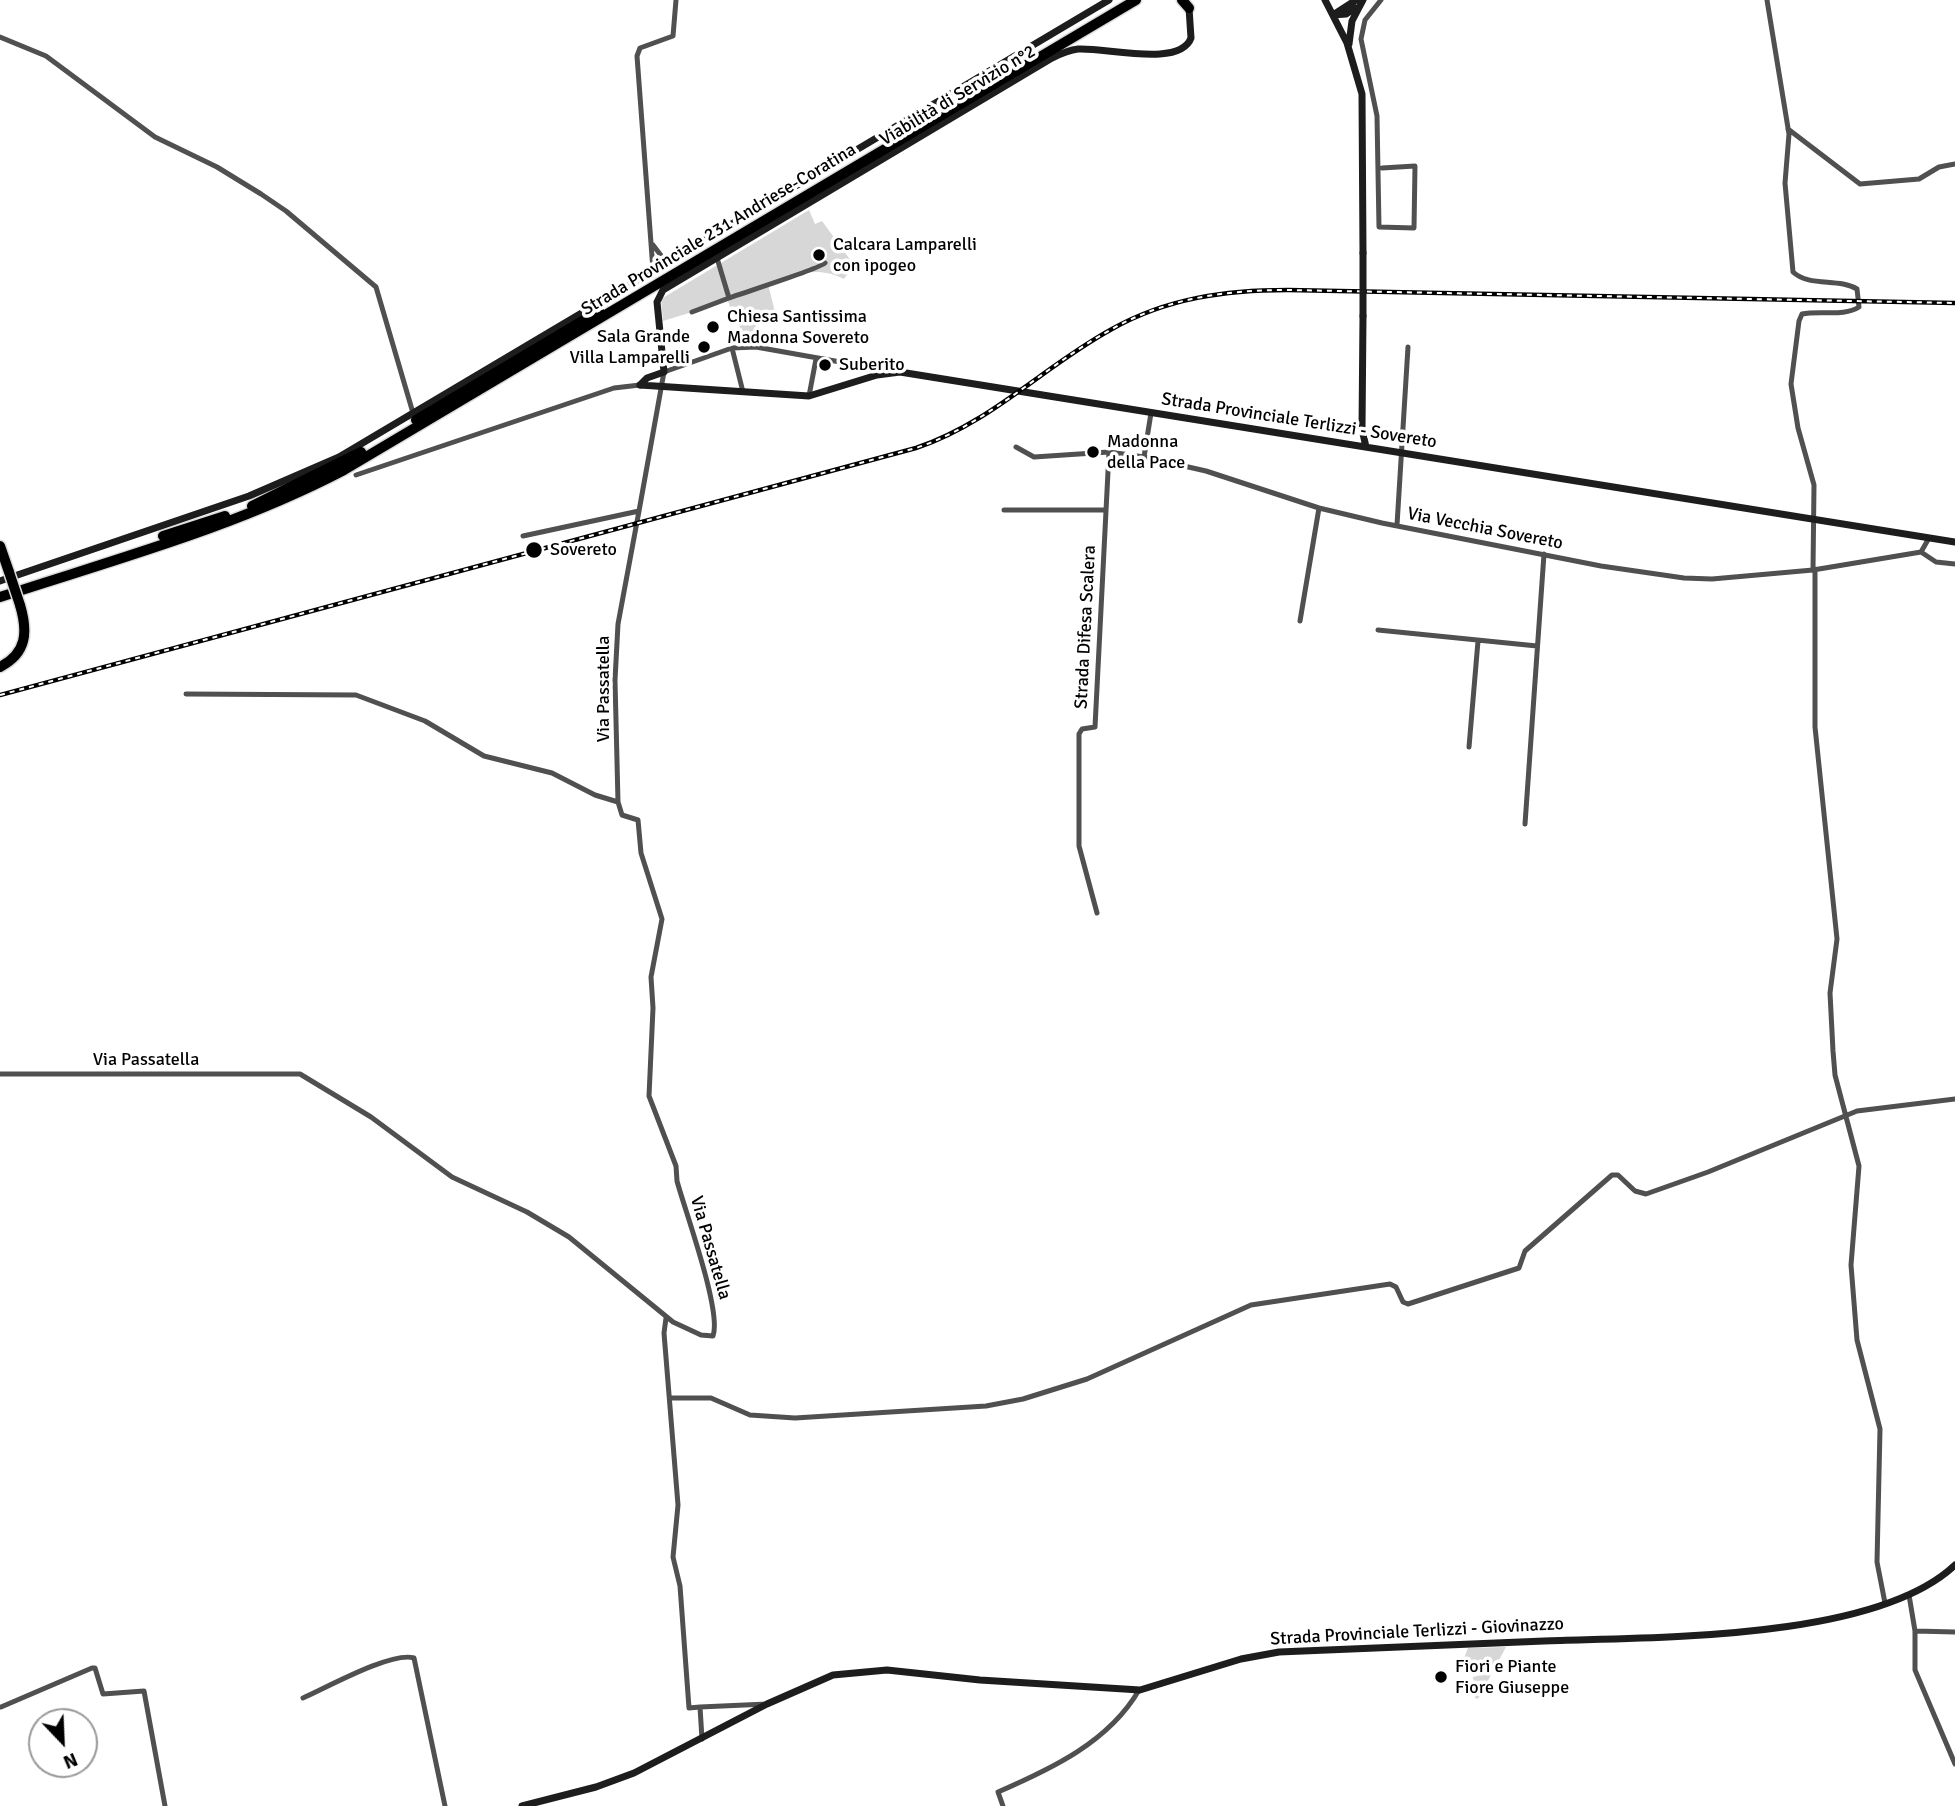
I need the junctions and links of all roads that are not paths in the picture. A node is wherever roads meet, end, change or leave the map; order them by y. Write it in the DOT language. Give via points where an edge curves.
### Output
graph roads {
  1 [pos="676,0"];
  2 [pos="1109,0"];
  3 [pos="1123,0"];
  4 [pos="1136,0"];
  5 [pos="1143,0"];
  6 [pos="1325,0"];
  7 [pos="1381,0"];
  8 [pos="1767,0"];
  9 [pos="1359,2"];
  10 [pos="1187,3"];
  11 [pos="1333,15"];
  12 [pos="1091,27"];
  13 [pos="0,37"];
  14 [pos="1349,48"];
  15 [pos="1788,129"];
  16 [pos="1955,164"];
  17 [pos="1382,168"];
  18 [pos="652,243"];
  19 [pos="717,258"];
  20 [pos="666,262"];
  21 [pos="825,263"];
  22 [pos="653,270"];
  23 [pos="729,298"];
  24 [pos="692,312"];
  25 [pos="1408,347"];
  26 [pos="732,348"];
  27 [pos="816,359"];
  28 [pos="893,371"];
  29 [pos="664,372"];
  30 [pos="639,385"];
  31 [pos="663,387"];
  32 [pos="743,392"];
  33 [pos="809,396"];
  34 [pos="413,412"];
  35 [pos="1151,413"];
  36 [pos="1361,446"];
  37 [pos="1016,447"];
  38 [pos="1109,452"];
  39 [pos="1402,453"];
  40 [pos="1144,457"];
  41 [pos="356,475"];
  42 [pos="1320,508"];
  43 [pos="1004,510"];
  44 [pos="1105,510"];
  45 [pos="639,511"];
  46 [pos="1814,519"];
  47 [pos="1397,525"];
  48 [pos="523,536"];
  49 [pos="1929,538"];
  50 [pos="1955,542"];
  51 [pos="0,547"];
  52 [pos="1920,552"];
  53 [pos="1544,554"];
  54 [pos="1955,564"];
  55 [pos="1814,570"];
  56 [pos="0,581"];
  57 [pos="0,590"];
  58 [pos="0,597"];
  59 [pos="1300,621"];
  60 [pos="1378,630"];
  61 [pos="1478,641"];
  62 [pos="1537,646"];
  63 [pos="0,667"];
  64 [pos="186,694"];
  65 [pos="1469,747"];
  66 [pos="618,802"];
  67 [pos="1525,824"];
  68 [pos="1097,913"];
  69 [pos="0,1074"];
  70 [pos="1955,1099"];
  71 [pos="1845,1117"];
  72 [pos="666,1318"];
  73 [pos="670,1398"];
  74 [pos="1955,1565"];
  75 [pos="1909,1595"];
  76 [pos="1885,1603"];
  77 [pos="1915,1632"];
  78 [pos="1955,1632"];
  79 [pos="1139,1690"];
  80 [pos="303,1698"];
  81 [pos="767,1703"];
  82 [pos="1,1707"];
  83 [pos="700,1707"];
  84 [pos="702,1739"];
  85 [pos="1955,1764"];
  86 [pos="165,1806"];
  87 [pos="446,1806"];
  88 [pos="522,1806"];
  89 [pos="1003,1806"];
  1 -- 18 [label="street" via="673,36 640,48 637,56"];
  2 -- 20 [label="street"];
  3 -- 57 [label="highway, Strada Provinciale 231 Andriese-Coratina" via="341,464 242,510"];
  4 -- 12 [label="highway, Strada Provinciale 231 Andriese-Coratina"];
  5 -- 12 [label="highway"];
  6 -- 11 [label="street"];
  7 -- 17 [label="street" via="1365,20 1361,39 1376,104 1379,227 1414,228 1415,166"];
  8 -- 15 [label="street"];
  9 -- 11 [label="street" via="1346,14"];
  9 -- 14 [label="street"];
  10 -- 19 [label="street, Viabilità di Servizio n°2" via="1191,38 1181,50 1163,54 1077,49 1052,58"];
  11 -- 14 [label="street"];
  12 -- 58 [label="highway, Strada Provinciale 231 Andriese-Coratina" via="344,470 214,527"];
  13 -- 34 [label="street" via="46,56 155,137 237,178 286,211 369,279 376,288"];
  14 -- 36 [label="street, bridge" via="1362,94"];
  15 -- 16 [label="street" via="1860,184 1919,179"];
  15 -- 46 [label="street" via="1786,194 1793,272 1851,285 1860,299 1853,311 1811,312 1802,314 1799,321 1791,384 1814,485"];
  18 -- 20 [label="street"];
  18 -- 22 [label="street"];
  19 -- 23 [label="street"];
  19 -- 29 [label="street, Viabilità di Servizio n°2" via="658,297"];
  20 -- 22 [label="street"];
  21 -- 23 [label="street"];
  22 -- 34 [label="street"];
  23 -- 24 [label="street"];
  25 -- 39 [label="street"];
  26 -- 27 [label="street" via="756,347"];
  26 -- 29 [label="street"];
  26 -- 32 [label="street"];
  27 -- 28 [label="street"];
  27 -- 33 [label="street"];
  28 -- 33 [label="street, Strada Provinciale Terlizzi - Sovereto"];
  28 -- 35 [label="street, Strada Provinciale Terlizzi - Sovereto"];
  29 -- 30 [label="street"];
  29 -- 31 [label="street, Via Passatella"];
  30 -- 31 [label="street, Strada Provinciale Terlizzi - Sovereto"];
  30 -- 41 [label="street" via="614,388"];
  31 -- 32 [label="street, Strada Provinciale Terlizzi - Sovereto"];
  31 -- 45 [label="street, Via Passatella"];
  32 -- 33 [label="street, Strada Provinciale Terlizzi - Sovereto"];
  34 -- 56 [label="street" via="339,457 250,496"];
  35 -- 36 [label="street, Strada Provinciale Terlizzi - Sovereto"];
  35 -- 40 [label="street"];
  36 -- 39 [label="street, Strada Provinciale Terlizzi - Sovereto"];
  37 -- 38 [label="street, Via Vecchia Sovereto" via="1034,457"];
  38 -- 40 [label="street, Via Vecchia Sovereto"];
  38 -- 44 [label="street, Strada Difesa Scalera"];
  39 -- 46 [label="street, Strada Provinciale Terlizzi - Sovereto"];
  39 -- 47 [label="street"];
  40 -- 42 [label="street, Via Vecchia Sovereto" via="1206,471"];
  42 -- 47 [label="street, Via Vecchia Sovereto"];
  42 -- 59 [label="street"];
  43 -- 44 [label="street"];
  44 -- 68 [label="street, Strada Difesa Scalera" via="1096,727 1079,734 1079,846"];
  45 -- 48 [label="street"];
  45 -- 66 [label="street, Via Passatella" via="618,624"];
  46 -- 49 [label="street, Strada Provinciale Terlizzi - Sovereto"];
  46 -- 55 [label="street"];
  47 -- 53 [label="street, Via Vecchia Sovereto"];
  49 -- 50 [label="street, Strada Provinciale Terlizzi - Sovereto"];
  49 -- 52 [label="street"];
  51 -- 63 [label="highway, bridge" via="26,625 24,642 15,657"];
  52 -- 54 [label="street, Via Vecchia Sovereto" via="1936,562"];
  52 -- 55 [label="street, Via Vecchia Sovereto"];
  53 -- 55 [label="street, Via Vecchia Sovereto" via="1712,579"];
  53 -- 62 [label="street"];
  55 -- 71 [label="street" via="1815,727 1837,939 1830,993 1833,1051"];
  60 -- 61 [label="street"];
  61 -- 62 [label="street"];
  61 -- 65 [label="street"];
  62 -- 67 [label="street"];
  64 -- 66 [label="street" via="356,695 425,721 484,756 552,774"];
  66 -- 72 [label="street, Via Passatella" via="622,815 638,820 641,853 662,919 651,978 649,1096 676,1166 710,1287 714,1334 701,1335"];
  69 -- 72 [label="street, Via Passatella" via="300,1074 371,1117 452,1177 569,1237"];
  70 -- 71 [label="street" via="1865,1109"];
  71 -- 73 [label="street" via="1646,1194 1612,1175 1525,1251 1519,1268 1408,1304 1390,1284 1251,1306 1087,1379 1023,1399 986,1406 795,1418 750,1415 711,1398"];
  71 -- 76 [label="street" via="1858,1166 1851,1265 1857,1340 1880,1429 1877,1562"];
  72 -- 73 [label="street"];
  73 -- 83 [label="street" via="678,1505 673,1557 680,1586 685,1688 689,1708"];
  74 -- 75 [label="street, Strada Provinciale Terlizzi - Giovinazzo"];
  75 -- 76 [label="street, Strada Provinciale Terlizzi - Giovinazzo"];
  75 -- 77 [label="street"];
  76 -- 79 [label="street, Strada Provinciale Terlizzi - Giovinazzo" via="1769,1630 1279,1652"];
  77 -- 78 [label="street"];
  77 -- 85 [label="street" via="1915,1670"];
  79 -- 81 [label="street, Strada Provinciale Terlizzi - Giovinazzo" via="860,1670 812,1683"];
  79 -- 89 [label="street" via="1105,1731 1046,1769 998,1792"];
  80 -- 87 [label="street" via="379,1665 414,1658"];
  81 -- 83 [label="street"];
  81 -- 84 [label="street, Strada Provinciale Terlizzi - Giovinazzo"];
  82 -- 86 [label="street" via="92,1668 96,1668 103,1694 144,1691"];
  83 -- 84 [label="street"];
  84 -- 88 [label="street, Strada Provinciale Terlizzi - Giovinazzo" via="614,1781"];
}
